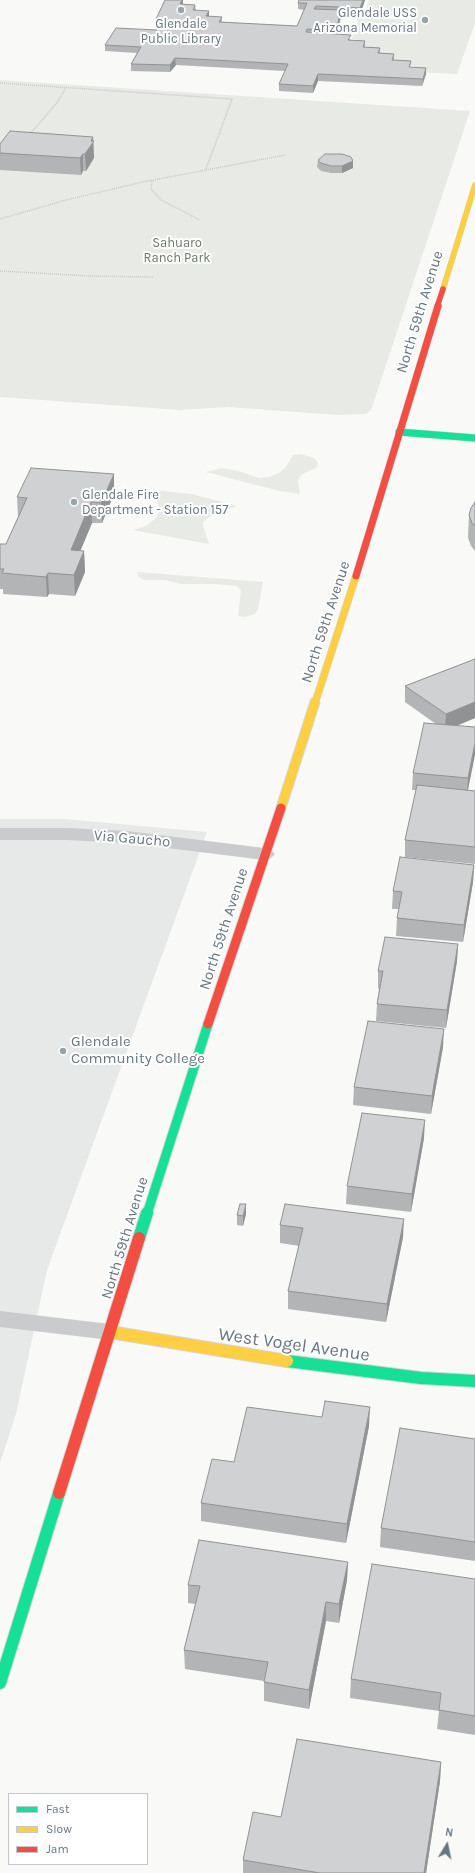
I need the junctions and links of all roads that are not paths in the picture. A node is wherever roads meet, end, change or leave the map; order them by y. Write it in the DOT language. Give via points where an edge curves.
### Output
graph roads {
  1 [pos="475,185"];
  2 [pos="399,432"];
  3 [pos="475,438"];
  4 [pos="0,834"];
  5 [pos="264,854"];
  6 [pos="0,1319"];
  7 [pos="110,1332"];
  8 [pos="475,1381"];
  9 [pos="0,1683"];
  1 -- 2 [label="main road, North 59th Avenue"];
  2 -- 3 [label="main road"];
  2 -- 5 [label="main road, North 59th Avenue" via="349,598"];
  4 -- 5 [label="street, Via Gaucho" via="44,833 127,837"];
  5 -- 7 [label="main road, North 59th Avenue"];
  6 -- 7 [label="lane"];
  7 -- 8 [label="main road, West Vogel Avenue" via="206,1349 344,1368 421,1378"];
  7 -- 9 [label="main road, North 59th Avenue"];
}
